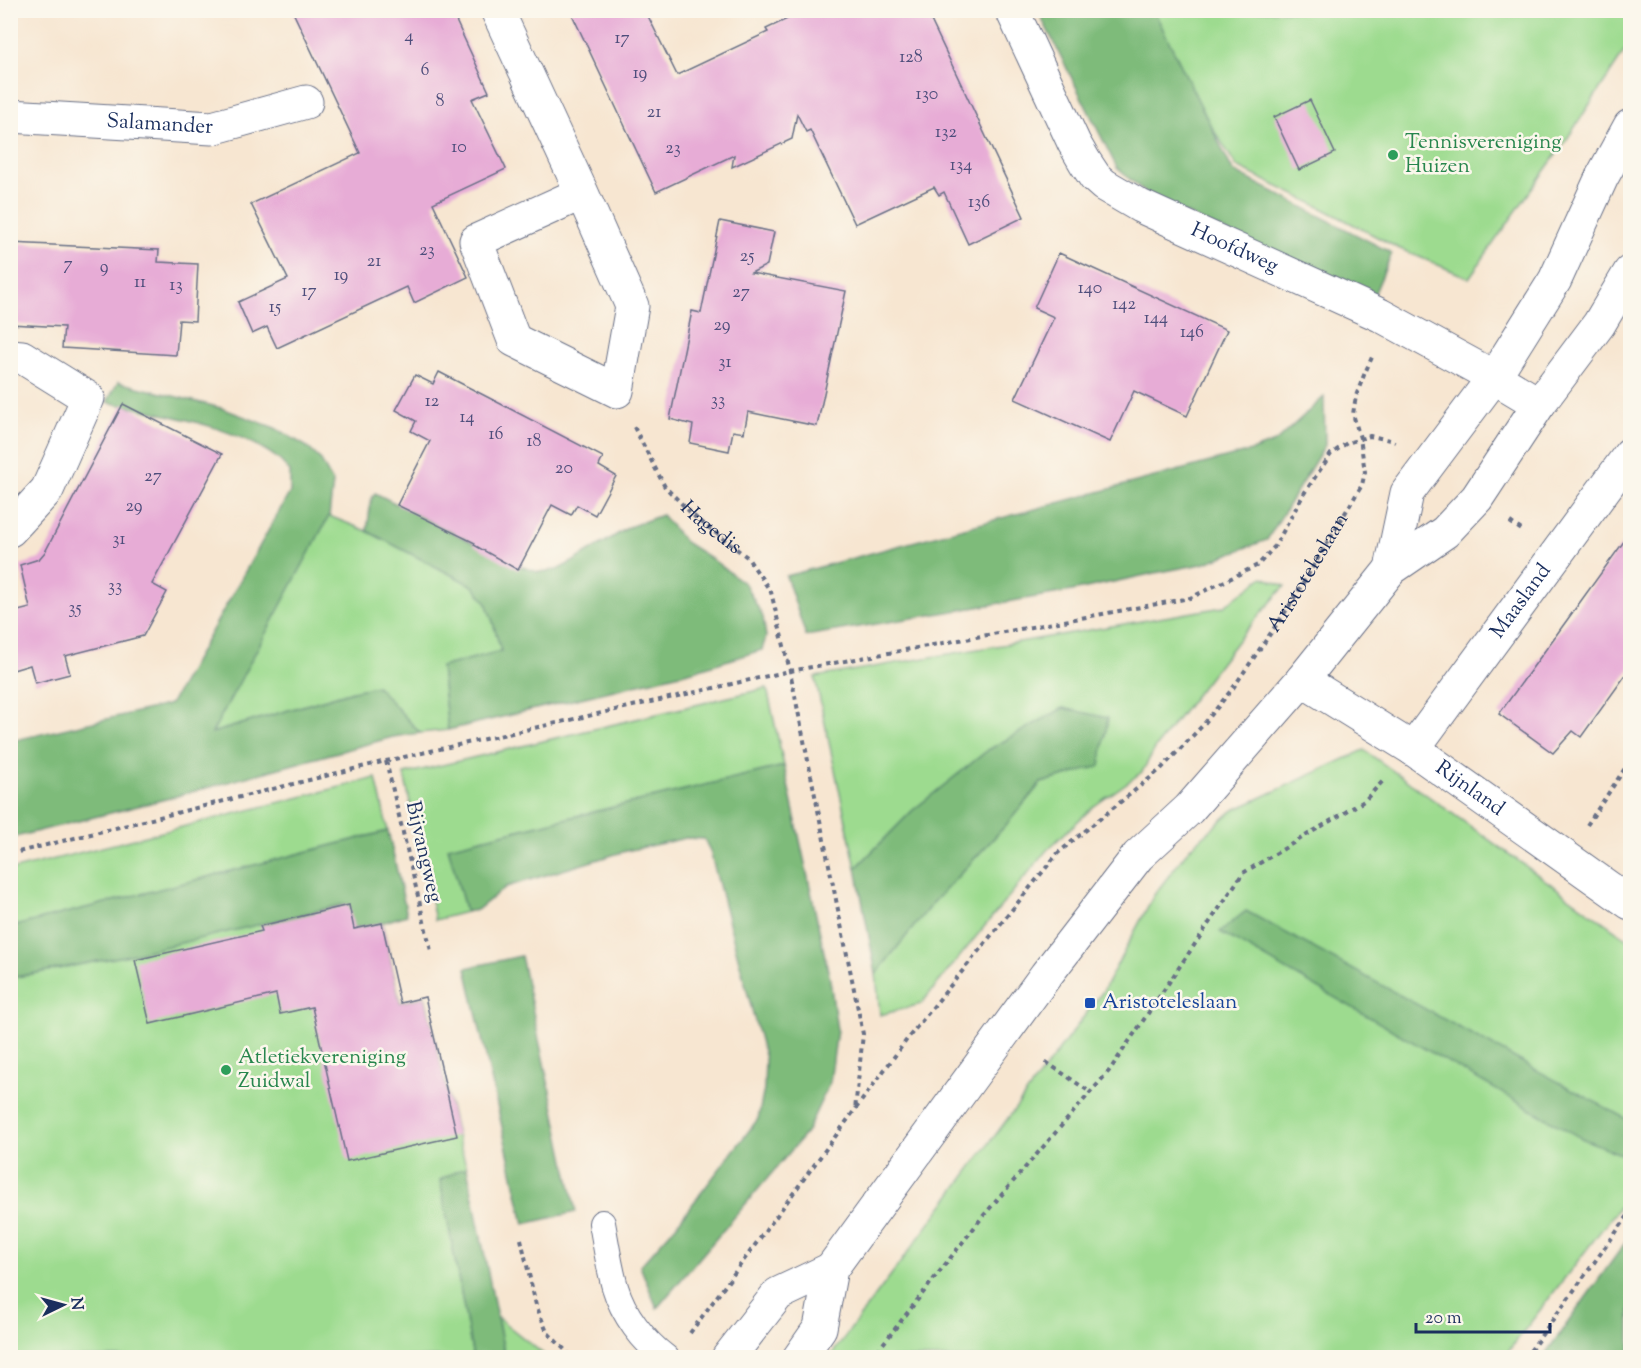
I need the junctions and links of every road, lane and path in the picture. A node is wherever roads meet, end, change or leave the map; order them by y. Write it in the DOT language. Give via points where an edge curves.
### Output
graph roads {
  1 [pos="497,10"];
  2 [pos="1012,10"];
  3 [pos="306,102"];
  4 [pos="10,116"];
  5 [pos="1630,126"];
  6 [pos="582,193"];
  7 [pos="1630,272"];
  8 [pos="1376,350"];
  9 [pos="10,356"];
  10 [pos="1494,377"];
  11 [pos="617,391"];
  12 [pos="1539,404"];
  13 [pos="1360,438"];
  14 [pos="1630,454"];
  15 [pos="10,530"];
  16 [pos="1391,569"];
  17 [pos="790,671"];
  18 [pos="1302,680"];
  19 [pos="1413,749"];
  20 [pos="386,761"];
  21 [pos="1630,761"];
  22 [pos="10,854"];
  23 [pos="1566,856"];
  24 [pos="1630,903"];
  25 [pos="431,951"];
  26 [pos="1046,1062"];
  27 [pos="1090,1092"];
  28 [pos="854,1112"];
  29 [pos="1630,1213"];
  30 [pos="602,1223"];
  31 [pos="521,1239"];
  32 [pos="831,1269"];
  33 [pos="685,1339"];
  34 [pos="573,1358"];
  35 [pos="666,1358"];
  36 [pos="728,1358"];
  37 [pos="799,1358"];
  38 [pos="872,1358"];
  39 [pos="1525,1358"];
  1 -- 6 [label="street"];
  2 -- 10 [label="street, Hoofdweg" via="1074,143 1104,185 1140,206 1380,315"];
  3 -- 4 [label="street, Salamander" via="212,128"];
  5 -- 10 [label="street" via="1555,280"];
  6 -- 11 [label="street" via="632,306"];
  6 -- 11 [label="street" via="476,241 514,340"];
  7 -- 12 [label="street" via="1599,324"];
  8 -- 13 [label="path, Aristoteleslaan" via="1356,396 1353,414"];
  9 -- 15 [label="street" via="22,357 88,398 47,490"];
  10 -- 12 [label="street, Hoofdweg"];
  10 -- 16 [label="street" via="1407,493"];
  11 -- 17 [label="path, Hagedis" via="664,487 747,557 771,592"];
  12 -- 16 [label="street" via="1477,498 1444,532"];
  13 -- 17 [label="path" via="1331,454 1275,546 1258,564 1190,598"];
  13 -- 28 [label="path, Aristoteleslaan" via="1365,472 1362,485 1288,608 1233,688 1161,769 1058,853 908,1038"];
  14 -- 19 [label="street, Maasland"];
  16 -- 18 [label="street"];
  17 -- 20 [label="path"];
  17 -- 28 [label="path, Hagedis" via="862,1034"];
  18 -- 19 [label="street, Rijnland"];
  18 -- 32 [label="street" via="1189,809 1138,856"];
  19 -- 23 [label="street, Rijnland"];
  19 -- 27 [label="path" via="1364,801 1243,873"];
  20 -- 22 [label="path"];
  20 -- 25 [label="path, Bijvangweg"];
  21 -- 23 [label="path"];
  23 -- 24 [label="street, Rijnland"];
  26 -- 27 [label="path"];
  27 -- 38 [label="path" via="984,1215"];
  28 -- 33 [label="path, Aristoteleslaan"];
  29 -- 39 [label="path"];
  30 -- 35 [label="lane" via="615,1288 624,1309 639,1332"];
  31 -- 34 [label="path" via="546,1332"];
  32 -- 36 [label="street" via="778,1294"];
  32 -- 37 [label="street" via="820,1328"];
}
